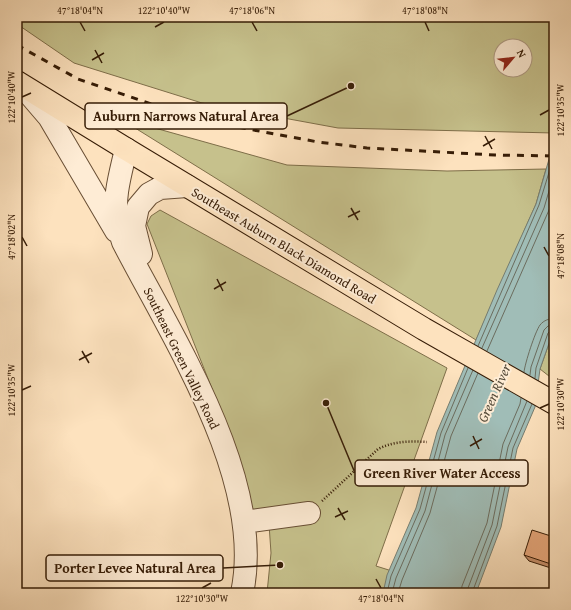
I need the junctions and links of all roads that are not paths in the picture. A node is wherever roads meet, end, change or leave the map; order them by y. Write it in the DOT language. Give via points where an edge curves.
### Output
graph roads {
  1 [pos="20,84"];
  2 [pos="126,149"];
  3 [pos="187,186"];
  4 [pos="123,242"];
  5 [pos="162,315"];
  6 [pos="554,403"];
  7 [pos="309,513"];
  8 [pos="244,522"];
  9 [pos="242,593"];
  1 -- 2 [label="main road, Southeast Auburn Black Diamond Road"];
  1 -- 4 [label="street" via="49,118"];
  2 -- 3 [label="main road, Southeast Auburn Black Diamond Road"];
  2 -- 4 [label="street, Southeast Green Valley Road" via="116,202 117,221"];
  3 -- 5 [label="street" via="160,188 148,194 138,207 134,226 144,265"];
  3 -- 6 [label="main road, Southeast Auburn Black Diamond Road" via="424,329"];
  4 -- 5 [label="street, Southeast Green Valley Road"];
  5 -- 8 [label="street, Southeast Green Valley Road" via="214,420 237,488"];
  7 -- 8 [label="street"];
  8 -- 9 [label="street, Southeast Green Valley Road" via="246,552"];
}
